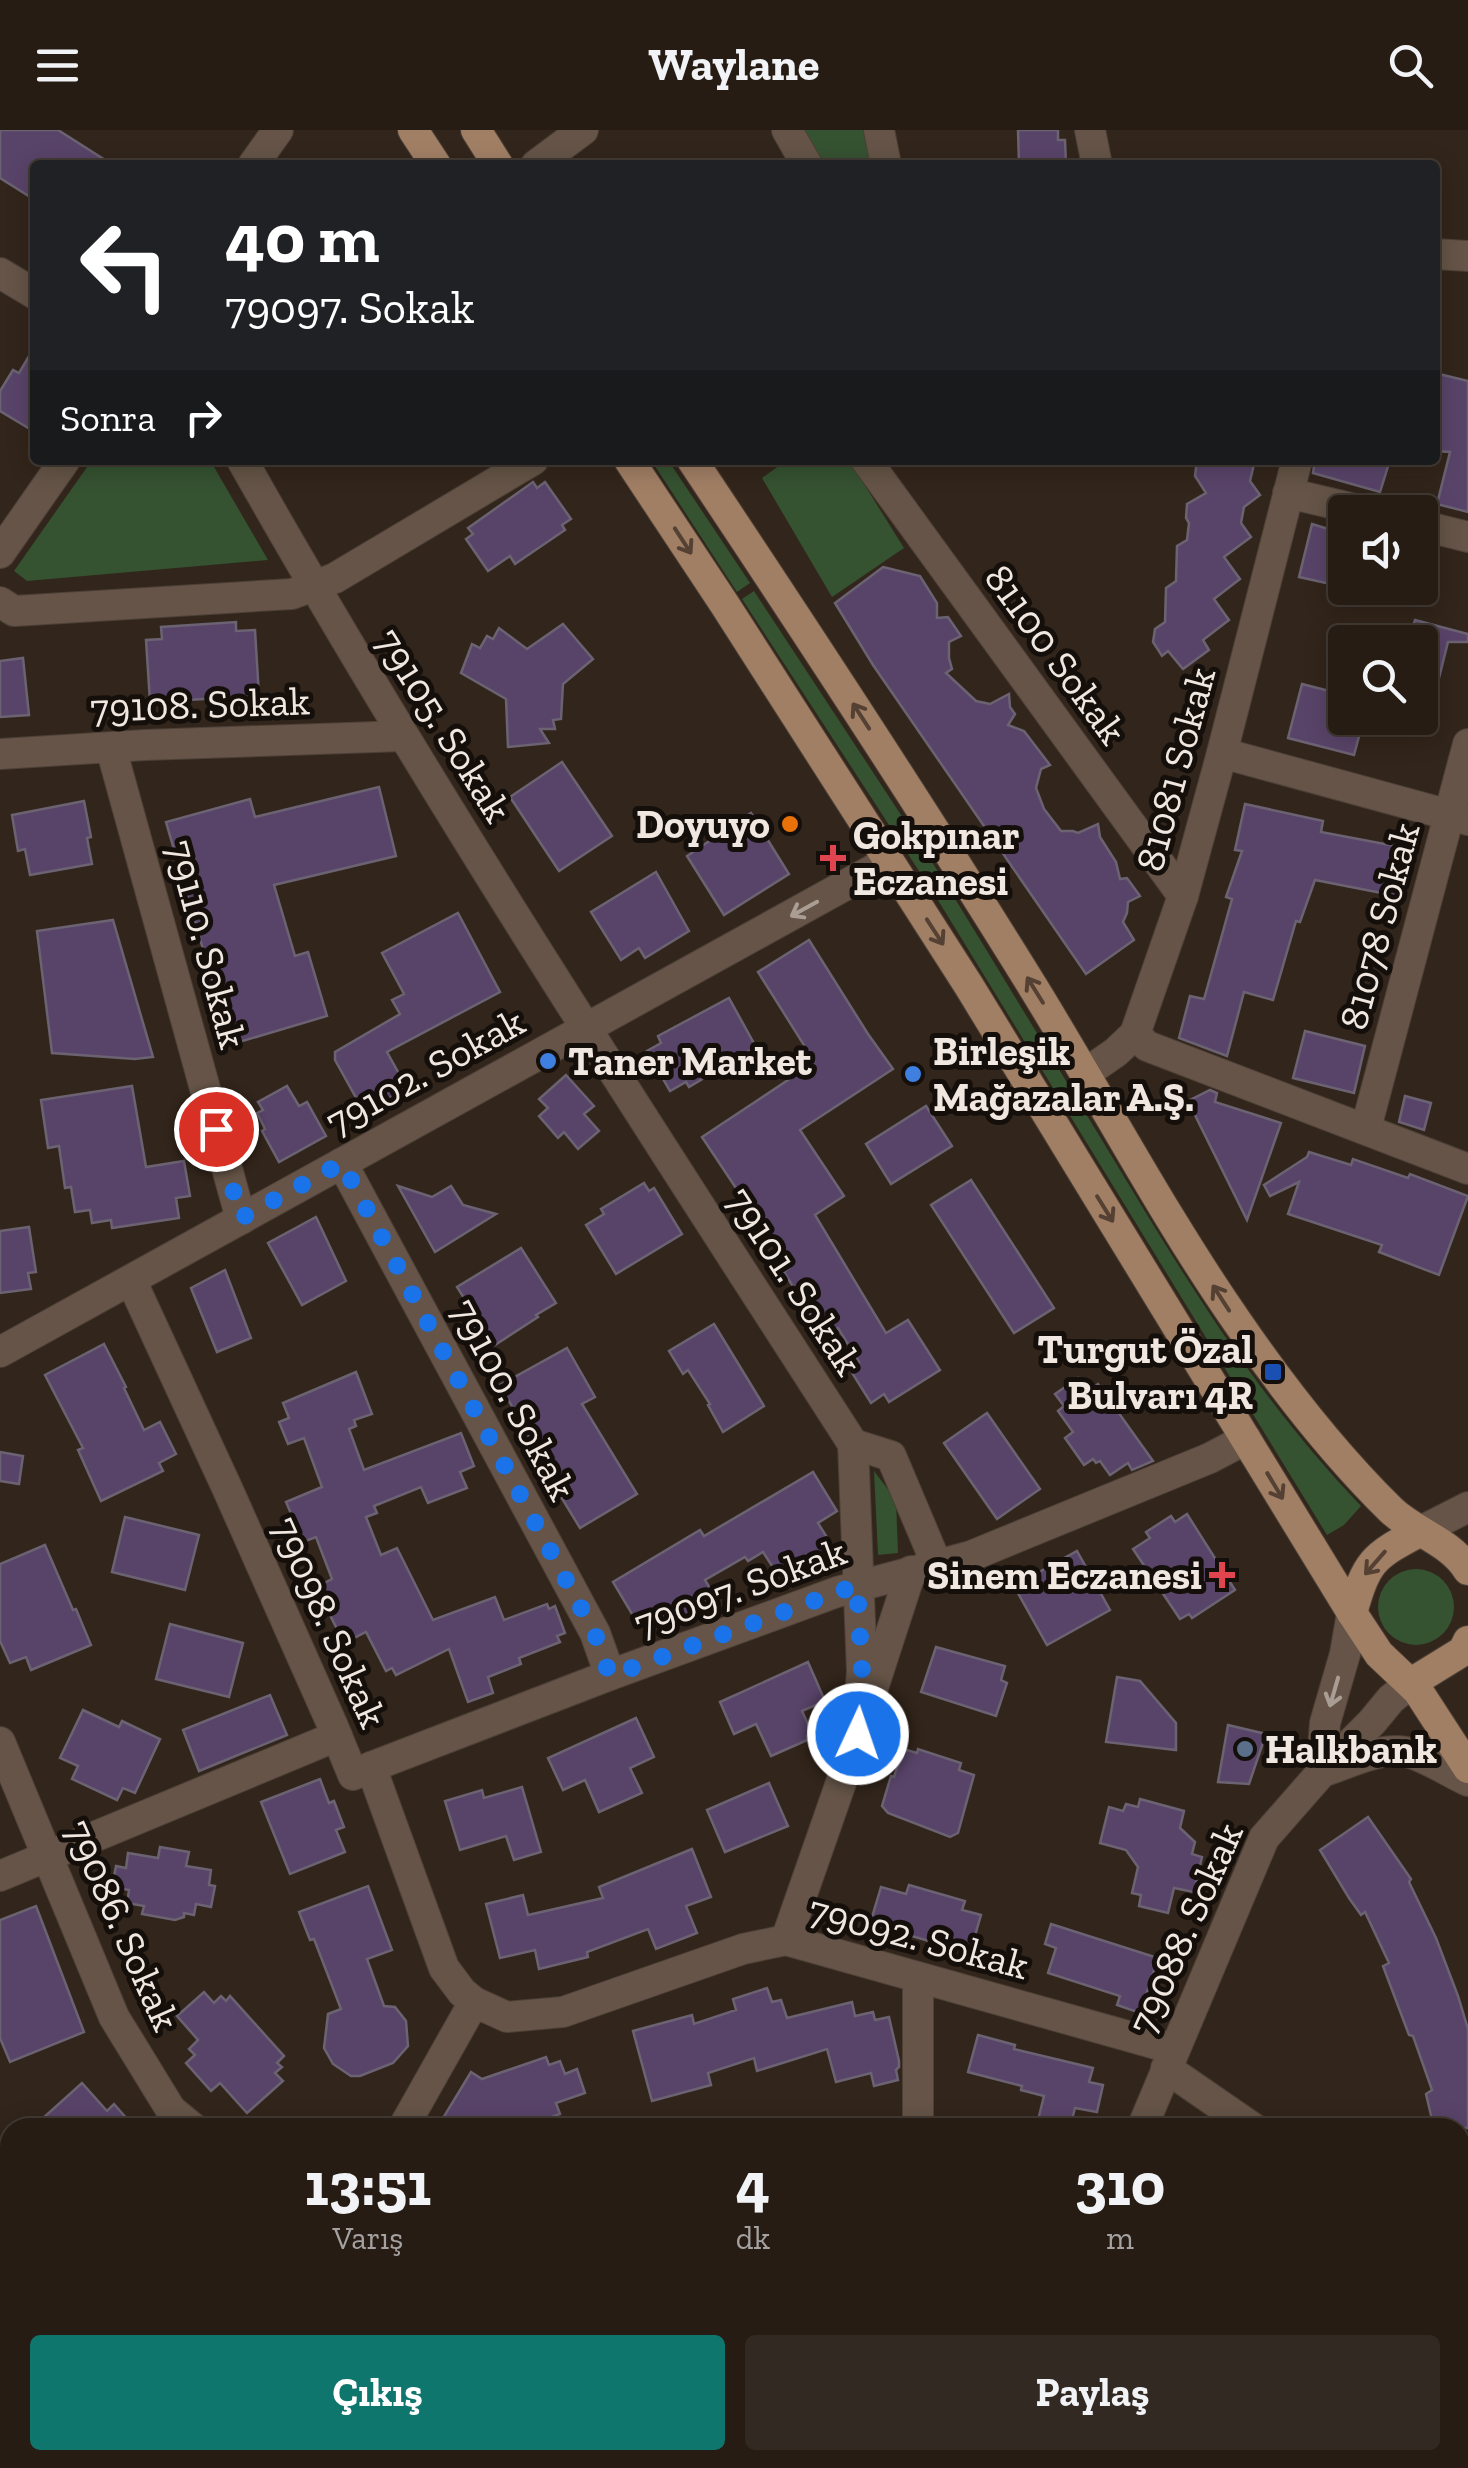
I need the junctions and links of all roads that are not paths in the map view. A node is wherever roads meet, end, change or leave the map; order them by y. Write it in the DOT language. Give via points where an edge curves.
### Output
graph roads {
  1 [pos="278,130"];
  2 [pos="413,130"];
  3 [pos="476,130"];
  4 [pos="583,130"];
  5 [pos="787,130"];
  6 [pos="879,130"];
  7 [pos="1090,130"];
  8 [pos="256,160"];
  9 [pos="433,160"];
  10 [pos="495,160"];
  11 [pos="543,160"];
  12 [pos="803,160"];
  13 [pos="885,160"];
  14 [pos="1096,160"];
  15 [pos="1440,254"];
  16 [pos="1468,256"];
  17 [pos="0,273"];
  18 [pos="30,291"];
  19 [pos="62,465"];
  20 [pos="245,465"];
  21 [pos="525,465"];
  22 [pos="632,465"];
  23 [pos="695,465"];
  24 [pos="870,465"];
  25 [pos="1295,465"];
  26 [pos="1288,493"];
  27 [pos="1328,502"];
  28 [pos="1438,530"];
  29 [pos="1468,537"];
  30 [pos="0,553"];
  31 [pos="313,586"];
  32 [pos="0,602"];
  33 [pos="403,736"];
  34 [pos="1468,744"];
  35 [pos="111,748"];
  36 [pos="0,754"];
  37 [pos="1222,754"];
  38 [pos="1459,818"];
  39 [pos="889,861"];
  40 [pos="1183,896"];
  41 [pos="585,1028"];
  42 [pos="1135,1034"];
  43 [pos="1086,1073"];
  44 [pos="1366,1128"];
  45 [pos="342,1163"];
  46 [pos="1468,1169"];
  47 [pos="241,1218"];
  48 [pos="131,1280"];
  49 [pos="0,1352"];
  50 [pos="1246,1439"];
  51 [pos="853,1444"];
  52 [pos="1468,1507"];
  53 [pos="1419,1532"];
  54 [pos="924,1568"];
  55 [pos="1468,1570"];
  56 [pos="857,1585"];
  57 [pos="1352,1612"];
  58 [pos="1468,1641"];
  59 [pos="610,1676"];
  60 [pos="1412,1683"];
  61 [pos="858,1734"];
  62 [pos="337,1736"];
  63 [pos="0,1742"];
  64 [pos="371,1768"];
  65 [pos="1468,1768"];
  66 [pos="1321,1773"];
  67 [pos="1468,1781"];
  68 [pos="47,1856"];
  69 [pos="0,1876"];
  70 [pos="786,1940"];
  71 [pos="918,1978"];
  72 [pos="474,2002"];
  73 [pos="1170,2059"];
  74 [pos="180,2118"];
  75 [pos="409,2118"];
  76 [pos="918,2118"];
  77 [pos="1146,2118"];
  78 [pos="1241,2118"];
  1 -- 8 [label="street"];
  2 -- 9 [label="main road"];
  3 -- 10 [label="main road"];
  4 -- 11 [label="street"];
  5 -- 12 [label="street"];
  6 -- 13 [label="street"];
  7 -- 14 [label="street"];
  15 -- 16 [label="street"];
  17 -- 18 [label="street"];
  19 -- 30 [label="street"];
  20 -- 31 [label="street, 79105. Sokak"];
  21 -- 31 [label="street"];
  22 -- 39 [label="main road, one-way"];
  43 -- 23 [label="main road, one-way"];
  24 -- 40 [label="street, 81100 Sokak"];
  25 -- 26 [label="street, 81081 Sokak"];
  26 -- 27 [label="street"];
  26 -- 37 [label="street, 81081 Sokak"];
  28 -- 29 [label="street"];
  31 -- 32 [label="street" via="286,596 14,611"];
  31 -- 33 [label="street, 79105. Sokak"];
  33 -- 35 [label="street, 79108. Sokak"];
  33 -- 41 [label="street, 79105. Sokak"];
  34 -- 38 [label="street, 81078 Sokak"];
  35 -- 36 [label="street, 79108. Sokak"];
  35 -- 47 [label="street, 79110. Sokak"];
  37 -- 38 [label="street"];
  37 -- 40 [label="street, 81081 Sokak"];
  38 -- 44 [label="street, 81078 Sokak"];
  39 -- 41 [label="street, 79102. Sokak, one-way"];
  39 -- 50 [label="main road, one-way"];
  40 -- 42 [label="street, 81081 Sokak"];
  41 -- 45 [label="street, 79102. Sokak"];
  41 -- 51 [label="street, 79101. Sokak"];
  42 -- 43 [label="street"];
  42 -- 44 [label="street" via="1146,1046"];
  53 -- 43 [label="main road, one-way" via="1377,1494 1273,1372 1182,1236"];
  44 -- 46 [label="street"];
  45 -- 47 [label="street, 79102. Sokak"];
  45 -- 59 [label="street, 79100. Sokak" via="595,1634"];
  47 -- 48 [label="street, 79102. Sokak"];
  48 -- 49 [label="street, 79102. Sokak"];
  48 -- 62 [label="street, 79098. Sokak"];
  50 -- 54 [label="street, 79097. Sokak" via="970,1556"];
  50 -- 57 [label="main road, one-way"];
  51 -- 54 [label="street" via="891,1456"];
  51 -- 56 [label="street"];
  52 -- 53 [label="street"];
  53 -- 55 [label="main road" via="1457,1555"];
  53 -- 57 [label="main road, one-way" via="1369,1566"];
  54 -- 56 [label="street, 79097. Sokak"];
  54 -- 61 [label="street"];
  56 -- 59 [label="street, 79097. Sokak"];
  56 -- 61 [label="street"];
  57 -- 60 [label="main road" via="1379,1654"];
  57 -- 66 [label="street, one-way" via="1325,1723"];
  58 -- 60 [label="main road" via="1463,1652"];
  59 -- 64 [label="street, 79097. Sokak"];
  60 -- 65 [label="main road"];
  60 -- 66 [label="street, 79088. Sokak"];
  61 -- 70 [label="street"];
  62 -- 64 [label="street, 79098. Sokak" via="352,1775"];
  62 -- 68 [label="street"];
  63 -- 68 [label="street, 79086. Sokak"];
  64 -- 72 [label="street, 79098. Sokak" via="444,1968"];
  66 -- 67 [label="street" via="1402,1751"];
  66 -- 73 [label="street, 79088. Sokak" via="1264,1838"];
  68 -- 69 [label="street"];
  68 -- 74 [label="street, 79086. Sokak" via="114,2018"];
  70 -- 71 [label="street, 79092. Sokak"];
  70 -- 72 [label="street, 79092. Sokak" via="564,2012 507,2017"];
  71 -- 73 [label="street, 79092. Sokak"];
  71 -- 76 [label="street"];
  72 -- 75 [label="street"];
  73 -- 77 [label="street, 79088. Sokak"];
  73 -- 78 [label="street, 79092. Sokak"];
}
